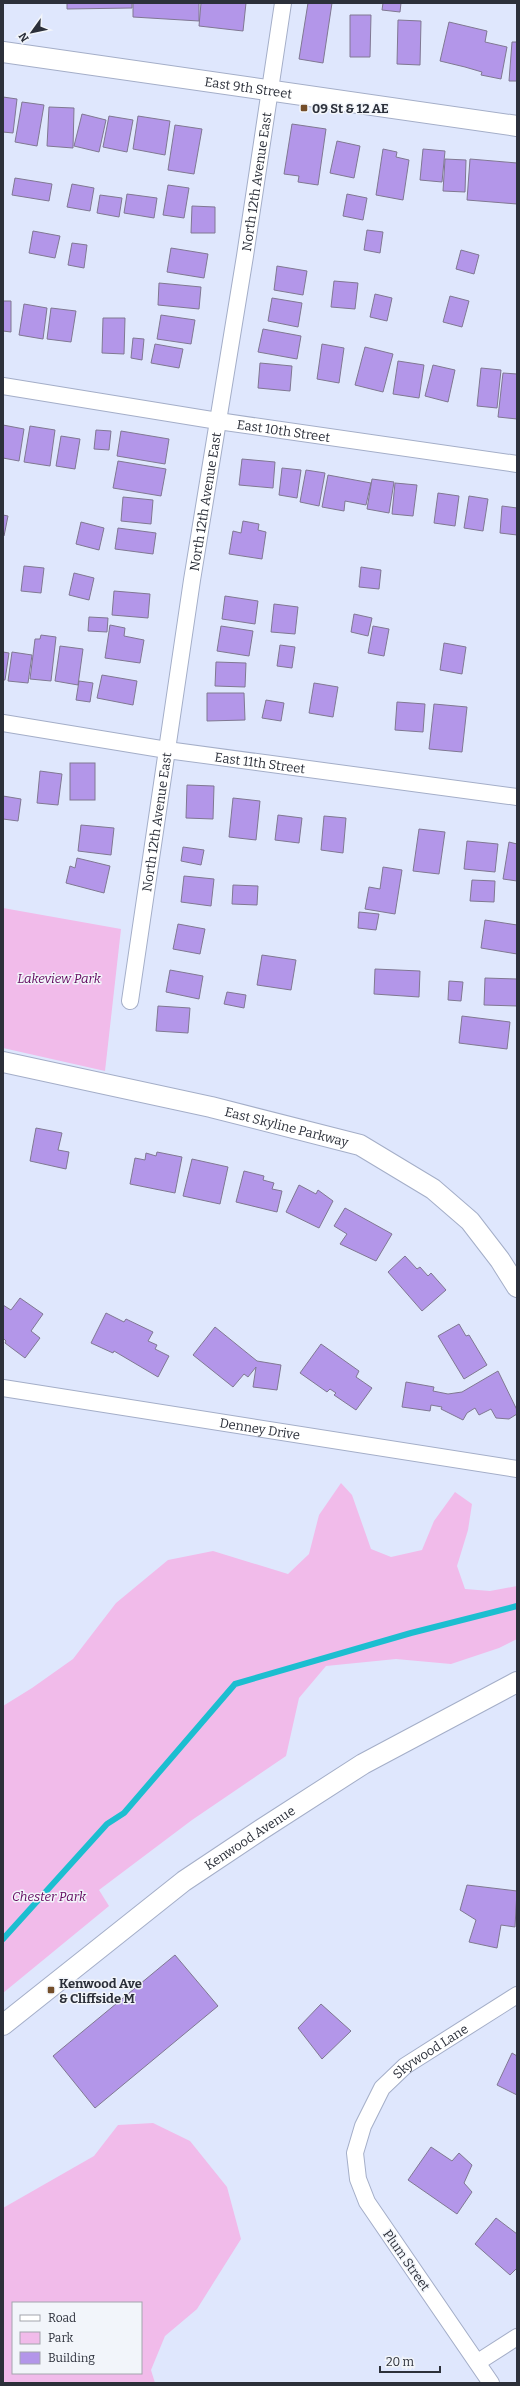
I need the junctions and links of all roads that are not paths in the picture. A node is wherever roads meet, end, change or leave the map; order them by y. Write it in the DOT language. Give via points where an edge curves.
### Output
graph roads {
  1 [pos="283,3"];
  2 [pos="3,52"];
  3 [pos="269,91"];
  4 [pos="517,126"];
  5 [pos="3,386"];
  6 [pos="218,421"];
  7 [pos="517,464"];
  8 [pos="3,723"];
  9 [pos="167,750"];
  10 [pos="517,797"];
  11 [pos="130,1001"];
  12 [pos="3,1062"];
  13 [pos="517,1287"];
  14 [pos="3,1388"];
  15 [pos="517,1469"];
  16 [pos="517,1682"];
  17 [pos="517,1995"];
  18 [pos="3,2025"];
  19 [pos="363,2126"];
  20 [pos="517,2337"];
  21 [pos="478,2362"];
  22 [pos="491,2383"];
  1 -- 3 [label="street, North 12th Avenue East"];
  2 -- 3 [label="street, East 9th Street"];
  3 -- 4 [label="street, East 9th Street"];
  3 -- 6 [label="street, North 12th Avenue East"];
  5 -- 6 [label="street, East 10th Street"];
  6 -- 7 [label="street, East 10th Street"];
  6 -- 9 [label="street, North 12th Avenue East"];
  8 -- 9 [label="street, East 11th Street"];
  9 -- 10 [label="street, East 11th Street"];
  9 -- 11 [label="street, North 12th Avenue East"];
  12 -- 13 [label="street, East Skyline Parkway" via="211,1107 360,1145 433,1189 464,1217 500,1260"];
  14 -- 15 [label="street, Denney Drive"];
  16 -- 18 [label="street, Kenwood Avenue" via="363,1764 184,1881"];
  17 -- 19 [label="street, Skywood Lane" via="405,2066 382,2088"];
  19 -- 21 [label="street, Plum Street" via="355,2153 358,2178 367,2202"];
  20 -- 21 [label="street"];
  21 -- 22 [label="street, Plum Street"];
}
